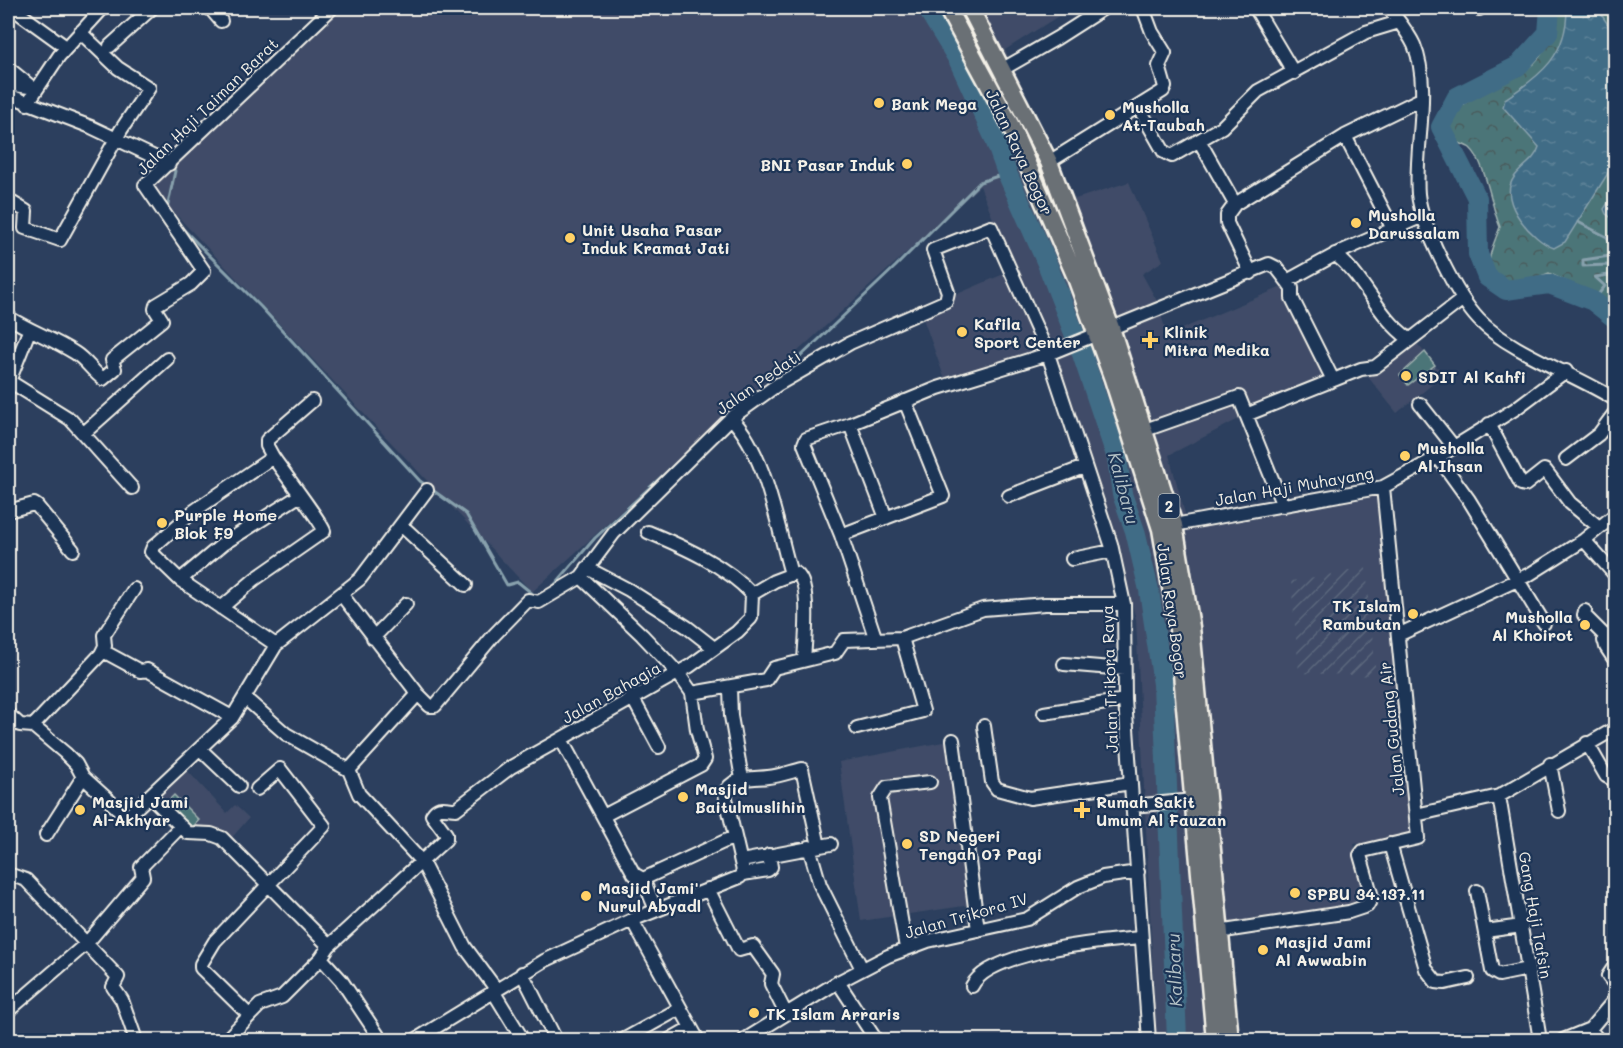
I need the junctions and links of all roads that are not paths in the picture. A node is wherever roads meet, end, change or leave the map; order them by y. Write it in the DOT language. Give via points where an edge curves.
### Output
graph roads {
  1 [pos="12,8"];
  2 [pos="103,8"];
  3 [pos="152,8"];
  4 [pos="210,8"];
  5 [pos="332,8"];
  6 [pos="947,8"];
  7 [pos="970,8"];
  8 [pos="1104,8"];
  9 [pos="1143,8"];
  10 [pos="1389,8"];
  11 [pos="1257,11"];
  12 [pos="221,21"];
  13 [pos="1400,22"];
  14 [pos="80,32"];
  15 [pos="110,46"];
  16 [pos="66,47"];
  17 [pos="8,69"];
  18 [pos="1003,69"];
  19 [pos="1294,73"];
  20 [pos="8,84"];
  21 [pos="8,95"];
  22 [pos="30,96"];
  23 [pos="1421,99"];
  24 [pos="1139,108"];
  25 [pos="118,135"];
  26 [pos="1345,136"];
  27 [pos="1200,142"];
  28 [pos="171,162"];
  29 [pos="1049,162"];
  30 [pos="8,200"];
  31 [pos="1235,204"];
  32 [pos="1423,216"];
  33 [pos="1392,229"];
  34 [pos="993,230"];
  35 [pos="1335,254"];
  36 [pos="1251,273"];
  37 [pos="1287,281"];
  38 [pos="1463,298"];
  39 [pos="8,317"];
  40 [pos="29,331"];
  41 [pos="1098,333"];
  42 [pos="1409,339"];
  43 [pos="1053,352"];
  44 [pos="166,359"];
  45 [pos="1566,371"];
  46 [pos="1333,380"];
  47 [pos="8,382"];
  48 [pos="1616,400"];
  49 [pos="312,401"];
  50 [pos="905,401"];
  51 [pos="1420,404"];
  52 [pos="1616,411"];
  53 [pos="1246,415"];
  54 [pos="731,418"];
  55 [pos="850,424"];
  56 [pos="1489,424"];
  57 [pos="1145,430"];
  58 [pos="84,433"];
  59 [pos="1454,447"];
  60 [pos="273,457"];
  61 [pos="1438,457"];
  62 [pos="1566,459"];
  63 [pos="1084,467"];
  64 [pos="1383,487"];
  65 [pos="132,488"];
  66 [pos="427,490"];
  67 [pos="299,496"];
  68 [pos="1009,496"];
  69 [pos="1283,506"];
  70 [pos="8,511"];
  71 [pos="1616,514"];
  72 [pos="886,518"];
  73 [pos="401,525"];
  74 [pos="1174,525"];
  75 [pos="1599,527"];
  76 [pos="648,532"];
  77 [pos="841,535"];
  78 [pos="1584,540"];
  79 [pos="73,550"];
  80 [pos="1112,551"];
  81 [pos="1072,559"];
  82 [pos="1176,569"];
  83 [pos="584,573"];
  84 [pos="791,574"];
  85 [pos="1616,576"];
  86 [pos="180,580"];
  87 [pos="1516,580"];
  88 [pos="466,585"];
  89 [pos="134,589"];
  90 [pos="341,594"];
  91 [pos="752,594"];
  92 [pos="406,604"];
  93 [pos="1124,604"];
  94 [pos="221,608"];
  95 [pos="1585,611"];
  96 [pos="1544,623"];
  97 [pos="1616,630"];
  98 [pos="874,634"];
  99 [pos="1398,635"];
  100 [pos="373,638"];
  101 [pos="902,638"];
  102 [pos="1604,641"];
  103 [pos="276,645"];
  104 [pos="714,648"];
  105 [pos="103,651"];
  106 [pos="804,660"];
  107 [pos="1616,662"];
  108 [pos="1064,664"];
  109 [pos="1124,669"];
  110 [pos="678,673"];
  111 [pos="730,688"];
  112 [pos="692,693"];
  113 [pos="418,694"];
  114 [pos="632,697"];
  115 [pos="245,698"];
  116 [pos="1125,700"];
  117 [pos="1044,713"];
  118 [pos="8,714"];
  119 [pos="232,717"];
  120 [pos="33,726"];
  121 [pos="984,726"];
  122 [pos="857,728"];
  123 [pos="1616,728"];
  124 [pos="561,739"];
  125 [pos="953,740"];
  126 [pos="1587,744"];
  127 [pos="659,747"];
  128 [pos="200,749"];
  129 [pos="1550,764"];
  130 [pos="349,770"];
  131 [pos="82,777"];
  132 [pos="742,779"];
  133 [pos="1612,780"];
  134 [pos="930,782"];
  135 [pos="1131,783"];
  136 [pos="239,786"];
  137 [pos="257,789"];
  138 [pos="150,796"];
  139 [pos="1499,796"];
  140 [pos="1188,801"];
  141 [pos="1133,806"];
  142 [pos="1559,810"];
  143 [pos="1416,815"];
  144 [pos="603,816"];
  145 [pos="182,826"];
  146 [pos="46,835"];
  147 [pos="734,837"];
  148 [pos="1390,844"];
  149 [pos="820,846"];
  150 [pos="769,855"];
  151 [pos="741,861"];
  152 [pos="422,862"];
  153 [pos="1138,872"];
  154 [pos="8,874"];
  155 [pos="741,876"];
  156 [pos="643,879"];
  157 [pos="269,885"];
  158 [pos="708,889"];
  159 [pos="1477,891"];
  160 [pos="656,910"];
  161 [pos="632,920"];
  162 [pos="1521,926"];
  163 [pos="978,930"];
  164 [pos="1485,931"];
  165 [pos="1218,932"];
  166 [pos="1140,938"];
  167 [pos="87,944"];
  168 [pos="329,946"];
  169 [pos="906,948"];
  170 [pos="321,958"];
  171 [pos="1616,964"];
  172 [pos="862,969"];
  173 [pos="1528,969"];
  174 [pos="522,972"];
  175 [pos="1468,978"];
  176 [pos="838,982"];
  177 [pos="972,986"];
  178 [pos="1616,986"];
  179 [pos="495,990"];
  180 [pos="1616,998"];
  181 [pos="679,1009"];
  182 [pos="8,1011"];
  183 [pos="786,1014"];
  184 [pos="249,1015"];
  185 [pos="690,1028"];
  186 [pos="1590,1029"];
  187 [pos="136,1041"];
  188 [pos="226,1041"];
  189 [pos="381,1041"];
  190 [pos="415,1041"];
  191 [pos="523,1041"];
  192 [pos="556,1041"];
  193 [pos="622,1041"];
  194 [pos="669,1041"];
  195 [pos="698,1041"];
  196 [pos="744,1041"];
  197 [pos="876,1041"];
  198 [pos="1149,1041"];
  199 [pos="1215,1041"];
  200 [pos="1230,1041"];
  201 [pos="1540,1041"];
  202 [pos="1563,1041"];
  203 [pos="1598,1041"];
  1 -- 16 [label="street"];
  2 -- 14 [label="street"];
  3 -- 15 [label="street"];
  4 -- 12 [label="street"];
  5 -- 28 [label="street, Jalan Haji Taiman Barat"];
  6 -- 41 [label="highway, Jalan Raya Bogor / 2" via="1025,155"];
  7 -- 18 [label="highway, Jalan Raya Bogor / 2"];
  8 -- 18 [label="street"];
  9 -- 24 [label="street" via="1166,53 1159,66 1165,87"];
  10 -- 13 [label="street"];
  11 -- 19 [label="street"];
  13 -- 19 [label="street" via="1366,32"];
  13 -- 23 [label="street" via="1415,46"];
  14 -- 16 [label="street"];
  14 -- 25 [label="street" via="118,68 149,88"];
  16 -- 22 [label="street"];
  17 -- 22 [label="street"];
  18 -- 29 [label="highway, Jalan Raya Bogor / 2"];
  19 -- 27 [label="street" via="1252,95 1222,127"];
  20 -- 22 [label="street"];
  21 -- 22 [label="street"];
  22 -- 25 [label="street" via="67,117"];
  23 -- 26 [label="street"];
  23 -- 32 [label="street" via="1417,176"];
  24 -- 27 [label="street" via="1166,154 1177,154"];
  24 -- 29 [label="street"];
  25 -- 28 [label="street"];
  25 -- 30 [label="street" via="60,240 25,228 26,211"];
  26 -- 31 [label="street"];
  26 -- 33 [label="street"];
  27 -- 31 [label="street"];
  28 -- 40 [label="street, Jalan Haji Taiman Barat" via="145,187 204,268 203,273 156,304 162,321 112,360 115,369 103,379 77,354 40,332"];
  29 -- 41 [label="highway, Jalan Raya Bogor / 2"];
  31 -- 36 [label="street" via="1227,215 1227,223"];
  32 -- 33 [label="street"];
  32 -- 38 [label="street"];
  33 -- 35 [label="street"];
  34 -- 43 [label="street, Jalan Trikora Raya"];
  34 -- 54 [label="street, Jalan Pedati" via="990,226 933,250 948,292 946,301 850,343 777,385"];
  35 -- 37 [label="street"];
  35 -- 42 [label="street" via="1362,281 1389,323"];
  36 -- 37 [label="street" via="1272,265"];
  36 -- 41 [label="street"];
  37 -- 46 [label="street"];
  38 -- 42 [label="street"];
  38 -- 45 [label="street" via="1492,332"];
  39 -- 40 [label="street"];
  40 -- 47 [label="street"];
  41 -- 43 [label="street"];
  41 -- 57 [label="highway, Jalan Raya Bogor / 2"];
  41 -- 82 [label="highway, Jalan Raya Bogor / 2"];
  42 -- 46 [label="street" via="1375,367"];
  43 -- 50 [label="street"];
  43 -- 63 [label="street, Jalan Trikora Raya"];
  44 -- 58 [label="street"];
  45 -- 48 [label="street"];
  45 -- 56 [label="street, Jalan Haji Muhayang"];
  46 -- 53 [label="street"];
  47 -- 58 [label="street" via="56,408"];
  49 -- 60 [label="street" via="267,440"];
  50 -- 55 [label="street"];
  50 -- 72 [label="street" via="943,496"];
  51 -- 59 [label="street"];
  52 -- 62 [label="street" via="1599,434"];
  53 -- 57 [label="street" via="1237,396"];
  53 -- 69 [label="street"];
  54 -- 83 [label="street, Jalan Pedati" via="614,533"];
  54 -- 84 [label="street" via="758,461"];
  55 -- 72 [label="street"];
  55 -- 77 [label="street" via="805,441"];
  56 -- 59 [label="street, Jalan Haji Muhayang"];
  56 -- 75 [label="street" via="1521,484 1546,471 1570,503"];
  57 -- 74 [label="highway, Jalan Raya Bogor / 2"];
  58 -- 65 [label="street"];
  59 -- 61 [label="street, Jalan Haji Muhayang"];
  60 -- 67 [label="street"];
  60 -- 86 [label="street" via="194,511 153,547 152,554"];
  61 -- 64 [label="street, Jalan Haji Muhayang"];
  61 -- 87 [label="street" via="1469,500"];
  63 -- 68 [label="street"];
  63 -- 80 [label="street, Jalan Trikora Raya"];
  64 -- 69 [label="street, Jalan Haji Muhayang"];
  64 -- 99 [label="street, Jalan Gudang Air"];
  66 -- 73 [label="street"];
  67 -- 86 [label="street" via="223,544"];
  67 -- 94 [label="street" via="322,523 322,533 255,579"];
  69 -- 74 [label="street, Jalan Haji Muhayang"];
  70 -- 79 [label="street" via="34,504"];
  71 -- 75 [label="street"];
  72 -- 77 [label="street"];
  73 -- 88 [label="street"];
  73 -- 90 [label="street" via="360,579"];
  74 -- 82 [label="highway, Jalan Raya Bogor / 2"];
  75 -- 78 [label="street"];
  76 -- 91 [label="street" via="734,576"];
  77 -- 98 [label="street"];
  78 -- 85 [label="street"];
  78 -- 87 [label="street"];
  80 -- 81 [label="street"];
  80 -- 93 [label="street, Jalan Trikora Raya"];
  82 -- 140 [label="highway, Jalan Raya Bogor / 2"];
  82 -- 165 [label="highway, Jalan Raya Bogor / 2" via="1209,800"];
  83 -- 104 [label="street" via="629,590"];
  83 -- 110 [label="street"];
  83 -- 113 [label="street, Jalan Pedati" via="539,602 528,600 494,634 435,706"];
  84 -- 91 [label="street"];
  84 -- 106 [label="street" via="800,576 804,589"];
  86 -- 94 [label="street"];
  87 -- 96 [label="street"];
  87 -- 99 [label="street"];
  89 -- 105 [label="street" via="104,634"];
  90 -- 100 [label="street"];
  90 -- 103 [label="street"];
  91 -- 104 [label="street, Jalan Bahagia" via="751,618"];
  92 -- 100 [label="street"];
  93 -- 101 [label="street" via="983,609"];
  93 -- 109 [label="street, Jalan Trikora Raya"];
  94 -- 103 [label="street"];
  95 -- 102 [label="street"];
  97 -- 102 [label="street"];
  99 -- 143 [label="street, Jalan Gudang Air"];
  100 -- 113 [label="street"];
  101 -- 106 [label="street" via="844,640 835,652"];
  101 -- 122 [label="street" via="925,717"];
  102 -- 107 [label="street"];
  103 -- 115 [label="street"];
  104 -- 110 [label="street, Jalan Bahagia"];
  105 -- 119 [label="street" via="140,671 147,670"];
  105 -- 120 [label="street"];
  106 -- 111 [label="street" via="774,668 766,680"];
  108 -- 109 [label="street"];
  109 -- 116 [label="street, Jalan Trikora Raya"];
  110 -- 112 [label="street"];
  110 -- 114 [label="street, Jalan Bahagia"];
  111 -- 112 [label="street"];
  111 -- 132 [label="street"];
  112 -- 144 [label="street" via="705,762"];
  113 -- 130 [label="street"];
  114 -- 124 [label="street, Jalan Bahagia"];
  114 -- 127 [label="street"];
  115 -- 119 [label="street"];
  115 -- 130 [label="street" via="286,734"];
  116 -- 117 [label="street"];
  116 -- 135 [label="street, Jalan Trikora Raya"];
  118 -- 120 [label="street" via="20,725"];
  119 -- 128 [label="street"];
  120 -- 131 [label="street" via="76,764"];
  121 -- 135 [label="street" via="992,782 997,789 1030,798"];
  123 -- 126 [label="street, Jalan Gudang Air"];
  124 -- 144 [label="street"];
  124 -- 152 [label="street, Jalan Bahagia" via="511,767 456,809 437,809 432,815 447,837"];
  125 -- 163 [label="street"];
  126 -- 129 [label="street, Jalan Gudang Air"];
  126 -- 133 [label="street"];
  128 -- 136 [label="street"];
  128 -- 138 [label="street"];
  129 -- 139 [label="street, Jalan Gudang Air"];
  129 -- 142 [label="street"];
  130 -- 152 [label="street" via="360,794"];
  131 -- 138 [label="street" via="125,815"];
  131 -- 146 [label="street"];
  132 -- 147 [label="street" via="725,794"];
  132 -- 149 [label="street" via="802,769"];
  134 -- 169 [label="street" via="887,787 880,798"];
  135 -- 141 [label="street, Jalan Trikora Raya"];
  137 -- 157 [label="street" via="280,769 324,826"];
  138 -- 145 [label="street"];
  139 -- 143 [label="street, Jalan Gudang Air"];
  139 -- 162 [label="street, Gang Haji Tafsin"];
  140 -- 141 [label="street"];
  140 -- 199 [label="highway, Jalan Raya Bogor / 2"];
  141 -- 153 [label="street, Jalan Trikora Raya"];
  143 -- 148 [label="street" via="1418,838"];
  144 -- 156 [label="street" via="634,874"];
  145 -- 157 [label="street" via="189,834 222,838"];
  145 -- 167 [label="street" via="141,867 143,877"];
  147 -- 151 [label="street"];
  147 -- 156 [label="street"];
  148 -- 165 [label="street" via="1364,849 1360,855 1372,897 1367,906"];
  148 -- 175 [label="street" via="1426,969 1436,982"];
  149 -- 150 [label="street"];
  149 -- 172 [label="street" via="820,885"];
  150 -- 151 [label="street"];
  150 -- 155 [label="street" via="768,870"];
  151 -- 155 [label="street"];
  152 -- 168 [label="street"];
  152 -- 179 [label="street" via="465,947"];
  153 -- 163 [label="street, Jalan Trikora IV" via="1088,882 1027,919"];
  153 -- 166 [label="street, Jalan Trikora Raya"];
  154 -- 167 [label="street" via="26,880"];
  155 -- 158 [label="street"];
  156 -- 160 [label="street"];
  157 -- 168 [label="street"];
  157 -- 184 [label="street" via="215,940 200,965"];
  158 -- 160 [label="street"];
  158 -- 183 [label="street" via="739,950 753,946 773,975 771,984"];
  159 -- 164 [label="street"];
  160 -- 161 [label="street"];
  161 -- 174 [label="street"];
  161 -- 181 [label="street"];
  162 -- 164 [label="street"];
  162 -- 173 [label="street, Gang Haji Tafsin"];
  163 -- 169 [label="street, Jalan Trikora IV"];
  164 -- 173 [label="street" via="1494,975"];
  165 -- 200 [label="highway, Jalan Raya Bogor / 2"];
  166 -- 177 [label="street" via="1012,958 975,980"];
  166 -- 198 [label="street, Jalan Trikora Raya"];
  167 -- 182 [label="street"];
  167 -- 187 [label="street" via="118,977 113,987 122,1000"];
  168 -- 170 [label="street"];
  169 -- 172 [label="street, Jalan Trikora IV"];
  170 -- 184 [label="street" via="282,997 262,1003"];
  170 -- 189 [label="street" via="341,980"];
  171 -- 178 [label="street" via="1608,976"];
  172 -- 176 [label="street, Jalan Trikora IV"];
  173 -- 201 [label="street, Gang Haji Tafsin"];
  174 -- 179 [label="street"];
  174 -- 192 [label="street"];
  176 -- 183 [label="street, Jalan Trikora IV"];
  176 -- 197 [label="street"];
  179 -- 190 [label="street"];
  179 -- 191 [label="street"];
  180 -- 186 [label="street"];
  181 -- 185 [label="street"];
  181 -- 193 [label="street"];
  183 -- 196 [label="street, Jalan Trikora IV"];
  184 -- 188 [label="street"];
  185 -- 194 [label="street"];
  185 -- 195 [label="street"];
  186 -- 202 [label="street"];
  186 -- 203 [label="street"];
}
